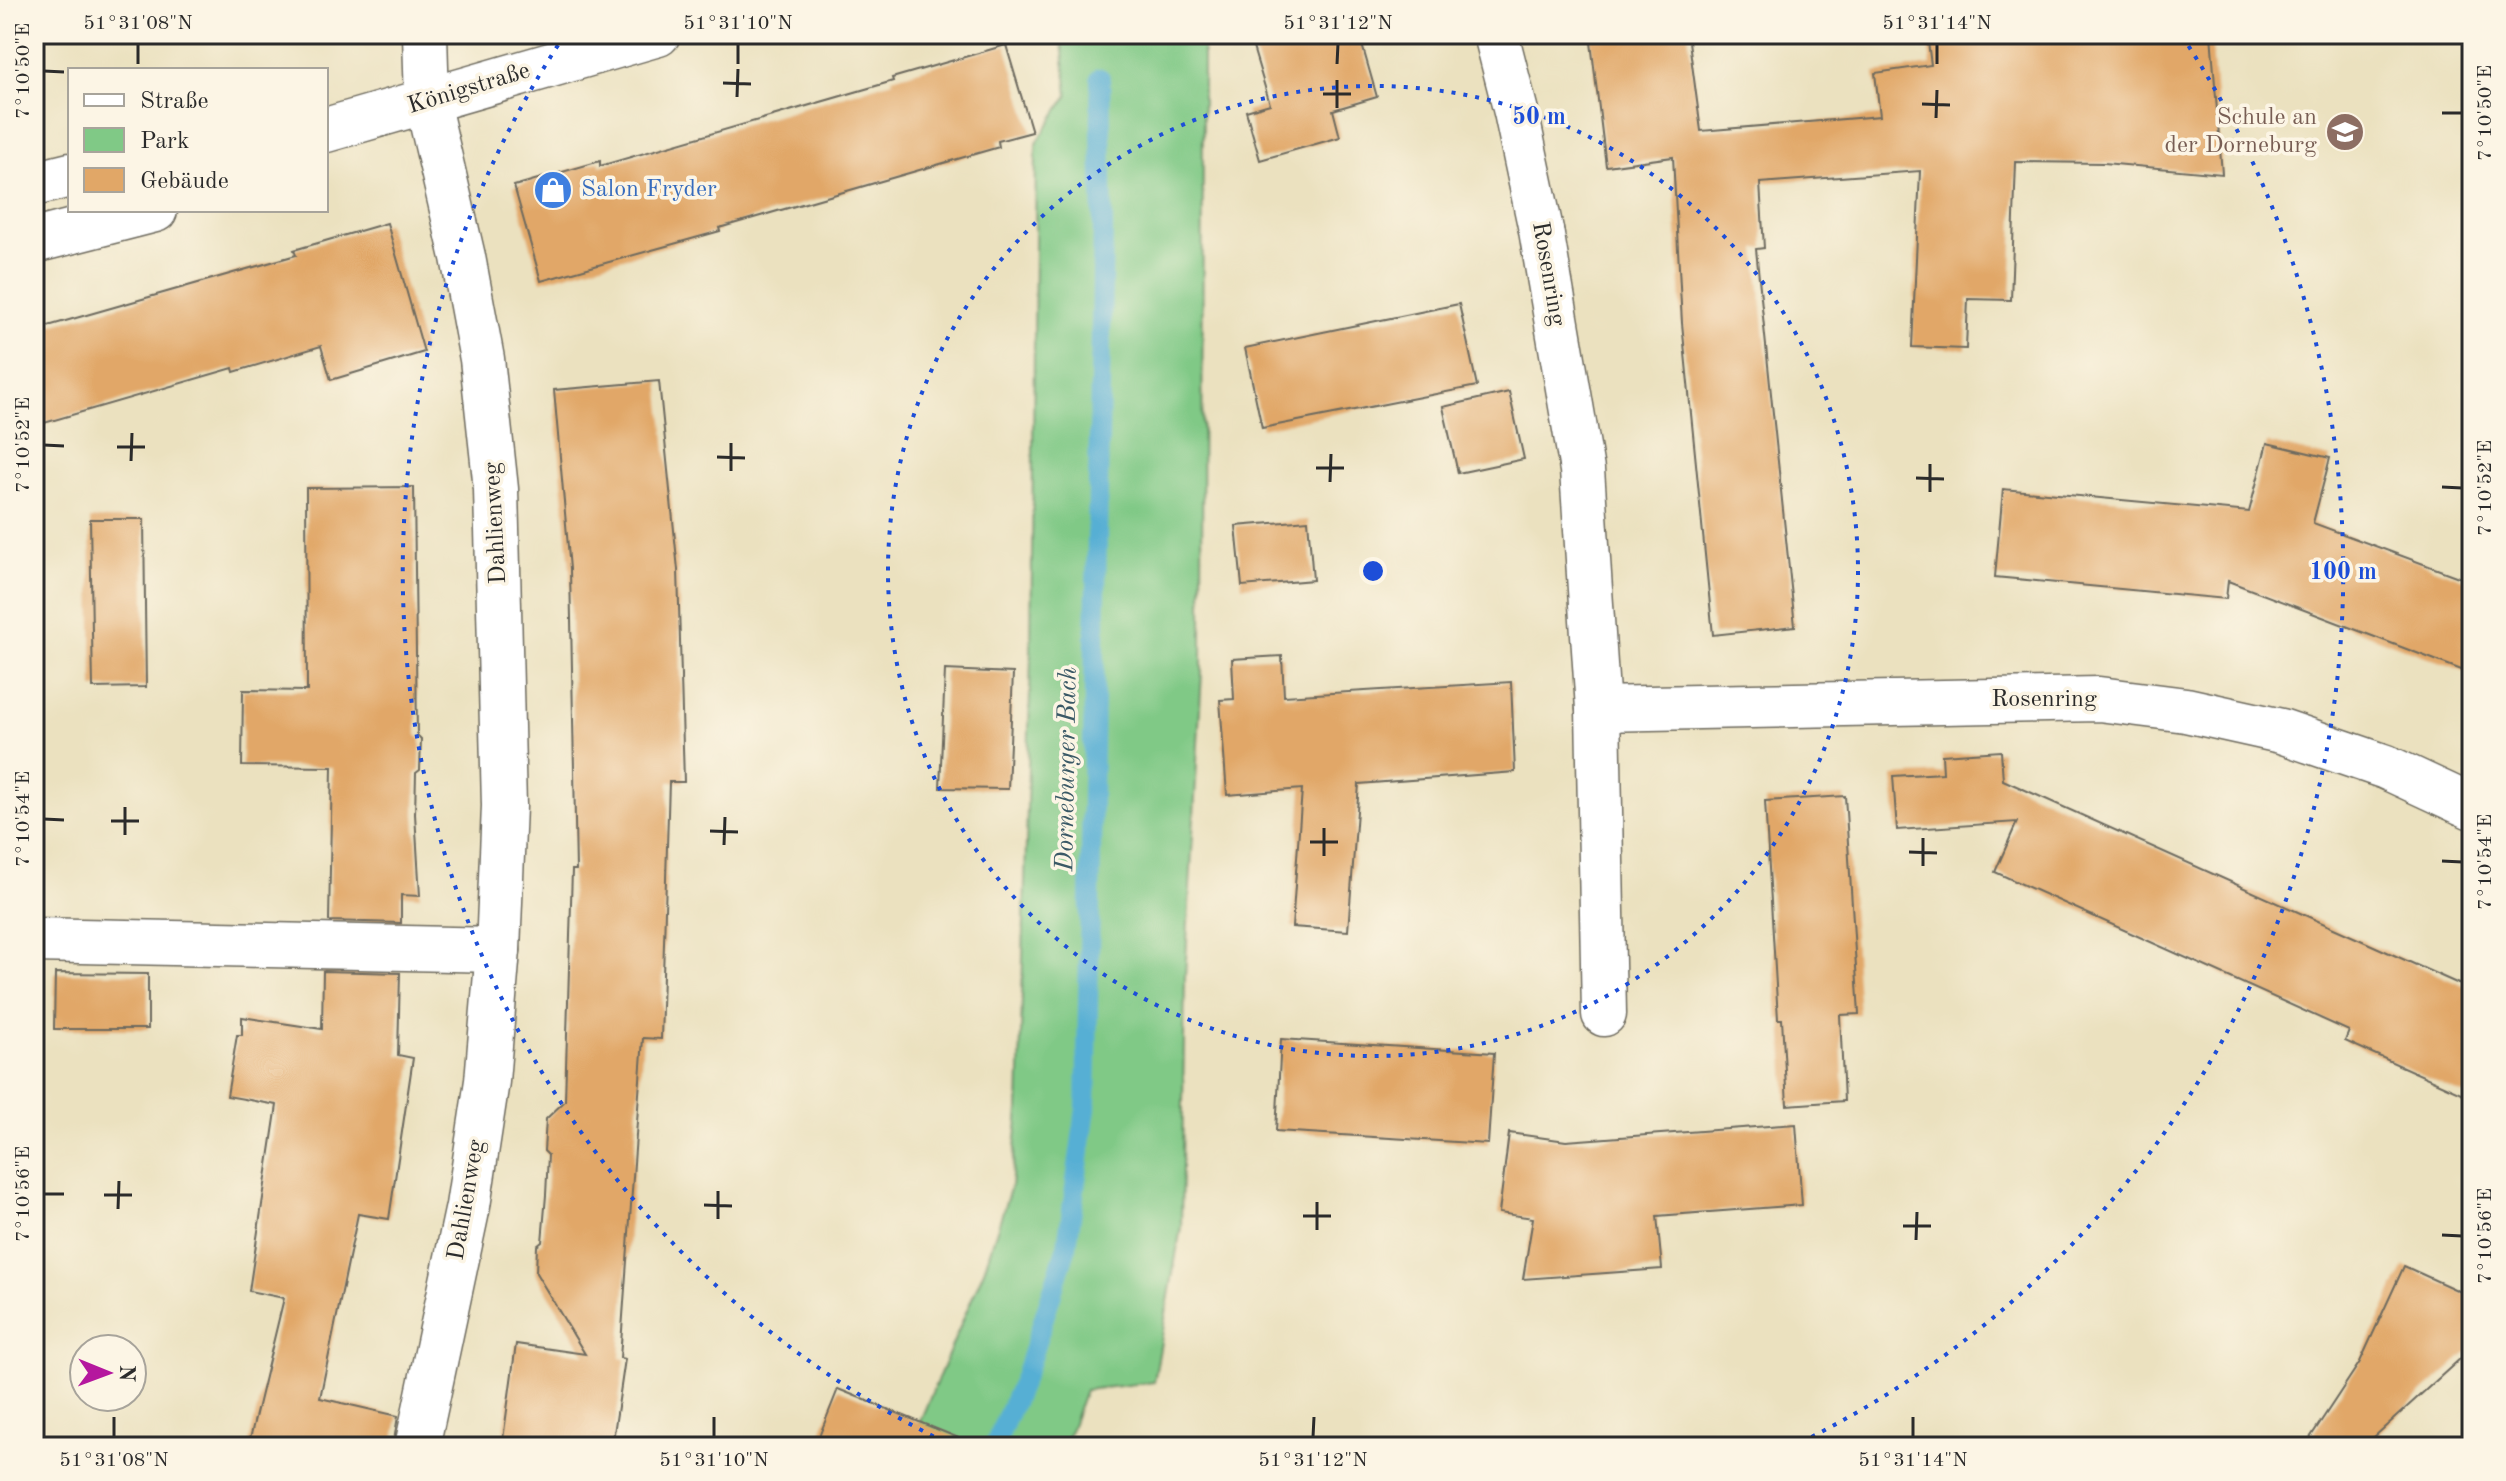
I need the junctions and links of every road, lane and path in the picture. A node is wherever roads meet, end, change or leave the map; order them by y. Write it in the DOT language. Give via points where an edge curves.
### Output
graph roads {
  1 [pos="425,34"];
  2 [pos="658,34"];
  3 [pos="1496,34"];
  4 [pos="427,102"];
  5 [pos="328,129"];
  6 [pos="68,176"];
  7 [pos="34,184"];
  8 [pos="147,212"];
  9 [pos="34,241"];
  10 [pos="1598,709"];
  11 [pos="2472,807"];
  12 [pos="34,940"];
  13 [pos="498,950"];
  14 [pos="1604,1014"];
  15 [pos="417,1447"];
  1 -- 4 [label="street, Dahlienweg"];
  2 -- 4 [label="street, Königstraße"];
  3 -- 10 [label="street, Rosenring" via="1541,230 1582,470"];
  4 -- 5 [label="street, Königstraße"];
  4 -- 13 [label="street, Dahlienweg" via="482,359 496,489 504,806"];
  6 -- 7 [label="street"];
  8 -- 9 [label="street"];
  10 -- 11 [label="street, Rosenring" via="2099,699 2186,710 2281,731 2386,767"];
  10 -- 14 [label="street, Rosenring"];
  12 -- 13 [label="street"];
  13 -- 15 [label="street, Dahlienweg" via="487,1081 468,1206"];
}
